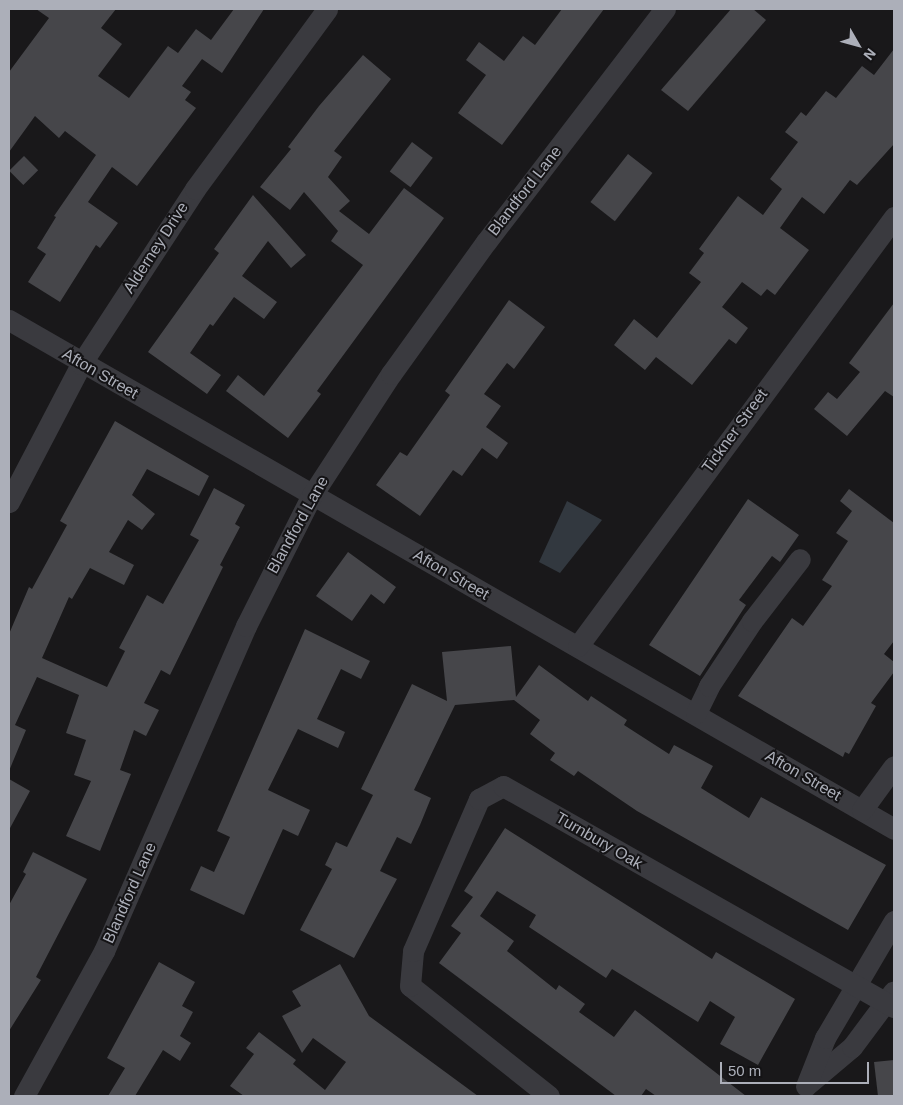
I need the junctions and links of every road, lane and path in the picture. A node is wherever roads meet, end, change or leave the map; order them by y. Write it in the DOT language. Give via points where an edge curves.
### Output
graph roads {
  1 [pos="327,9"];
  2 [pos="665,9"];
  3 [pos="894,217"];
  4 [pos="9,320"];
  5 [pos="81,364"];
  6 [pos="312,495"];
  7 [pos="9,502"];
  8 [pos="800,560"];
  9 [pos="578,646"];
  10 [pos="696,713"];
  11 [pos="894,766"];
  12 [pos="862,810"];
  13 [pos="894,829"];
  14 [pos="894,921"];
  15 [pos="855,986"];
  16 [pos="892,1000"];
  17 [pos="802,1091"];
  18 [pos="24,1096"];
  19 [pos="549,1096"];
  1 -- 5 [label="street, Alderney Drive" via="195,189"];
  2 -- 6 [label="street, Blandford Lane" via="486,242 391,374"];
  3 -- 9 [label="street, Tickner Street"];
  4 -- 5 [label="street, Afton Street"];
  5 -- 6 [label="street, Afton Street"];
  5 -- 7 [label="street, Alderney Drive"];
  6 -- 9 [label="street, Afton Street"];
  6 -- 18 [label="street, Blandford Lane" via="246,626 104,951"];
  8 -- 10 [label="street" via="752,620 709,686"];
  9 -- 10 [label="street, Afton Street"];
  10 -- 12 [label="street, Afton Street"];
  11 -- 12 [label="street"];
  12 -- 13 [label="street, Afton Street"];
  14 -- 15 [label="street"];
  15 -- 16 [label="street, Turnbury Oak"];
  15 -- 17 [label="street" via="825,1038"];
  15 -- 19 [label="street, Turnbury Oak" via="503,786 479,799 413,951 410,986"];
  16 -- 17 [label="street" via="852,1046"];
}
